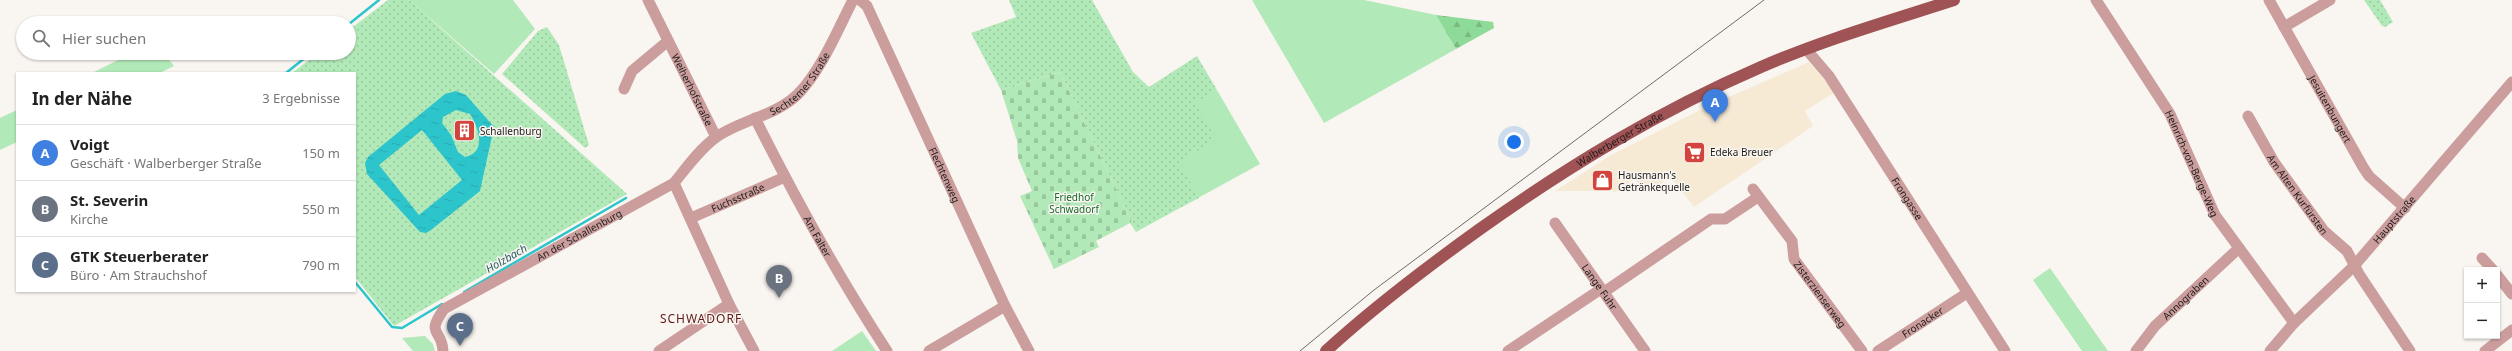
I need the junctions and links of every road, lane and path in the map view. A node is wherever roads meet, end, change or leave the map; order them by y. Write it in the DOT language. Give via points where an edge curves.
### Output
graph roads {
  1 [pos="648,0"];
  2 [pos="853,0"];
  3 [pos="860,0"];
  4 [pos="1954,0"];
  5 [pos="2096,0"];
  6 [pos="2268,0"];
  7 [pos="2330,0"];
  8 [pos="2284,27"];
  9 [pos="668,41"];
  10 [pos="1806,49"];
  11 [pos="2512,82"];
  12 [pos="624,89"];
  13 [pos="2248,116"];
  14 [pos="756,118"];
  15 [pos="716,137"];
  16 [pos="785,177"];
  17 [pos="674,182"];
  18 [pos="2405,208"];
  19 [pos="691,218"];
  20 [pos="1555,223"];
  21 [pos="2239,248"];
  22 [pos="2482,258"];
  23 [pos="2354,266"];
  24 [pos="2490,267"];
  25 [pos="2500,279"];
  26 [pos="1603,290"];
  27 [pos="1967,293"];
  28 [pos="2512,294"];
  29 [pos="729,304"];
  30 [pos="1005,306"];
  31 [pos="2294,323"];
  32 [pos="2512,330"];
  33 [pos="444,351"];
  34 [pos="659,351"];
  35 [pos="754,351"];
  36 [pos="887,351"];
  37 [pos="929,351"];
  38 [pos="1029,351"];
  39 [pos="1326,351"];
  40 [pos="1508,351"];
  41 [pos="1645,351"];
  42 [pos="1862,351"];
  43 [pos="1878,351"];
  44 [pos="2005,351"];
  45 [pos="2136,351"];
  46 [pos="2270,351"];
  47 [pos="2410,351"];
  48 [pos="2485,351"];
  1 -- 9 [label="street, Weiherhofstraße"];
  2 -- 14 [label="street, Sechtemer Straße" via="809,82 792,99"];
  3 -- 30 [label="street, Flechtenweg" via="867,6"];
  4 -- 10 [label="main road, Walberberger Straße"];
  5 -- 21 [label="street, Heinrich-von-Berge-Weg" via="2170,114 2215,215"];
  6 -- 8 [label="street, Jesuitenbungert"];
  7 -- 8 [label="street"];
  8 -- 18 [label="street, Jesuitenbungert" via="2369,176"];
  9 -- 12 [label="street, Weiherhofstraße" via="632,71"];
  9 -- 15 [label="street, Weiherhofstraße"];
  10 -- 27 [label="street, Frongasse" via="1829,76"];
  10 -- 39 [label="main road, Walberberger Straße" via="1648,121 1582,158 1434,262"];
  11 -- 18 [label="street, Hauptstraße"];
  13 -- 23 [label="street, Am Alten Kurfürsten" via="2283,175 2324,231 2347,251"];
  14 -- 15 [label="street, Sechtemer Straße"];
  14 -- 16 [label="street, Am Falter"];
  15 -- 17 [label="street, An der Schallenburg"];
  16 -- 19 [label="street, Fuchsstraße"];
  16 -- 36 [label="street, Am Falter" via="856,304"];
  17 -- 19 [label="street"];
  17 -- 33 [label="street, An der Schallenburg" via="444,309 434,322 435,332"];
  18 -- 23 [label="street, Hauptstraße"];
  19 -- 29 [label="street"];
  20 -- 26 [label="street, Lange Fuhr"];
  21 -- 31 [label="street, Heinrich-von-Berge-Weg"];
  21 -- 45 [label="street, Annograben" via="2155,326"];
  22 -- 24 [label="street"];
  23 -- 31 [label="street, Hauptstraße"];
  23 -- 47 [label="street, Am Alten Kurfürsten"];
  25 -- 28 [label="street"];
  26 -- 40 [label="street, Zisterzienserweg"];
  26 -- 41 [label="street, Lange Fuhr"];
  26 -- 42 [label="street, Zisterzienserweg" via="1711,219 1725,219 1756,193 1792,241 1794,259"];
  27 -- 43 [label="street, Fronacker"];
  27 -- 44 [label="street, Frongasse"];
  29 -- 34 [label="street"];
  29 -- 35 [label="street"];
  30 -- 37 [label="street"];
  30 -- 38 [label="street, Flechtenweg"];
  31 -- 46 [label="street, Hauptstraße"];
  32 -- 48 [label="street"];
}
